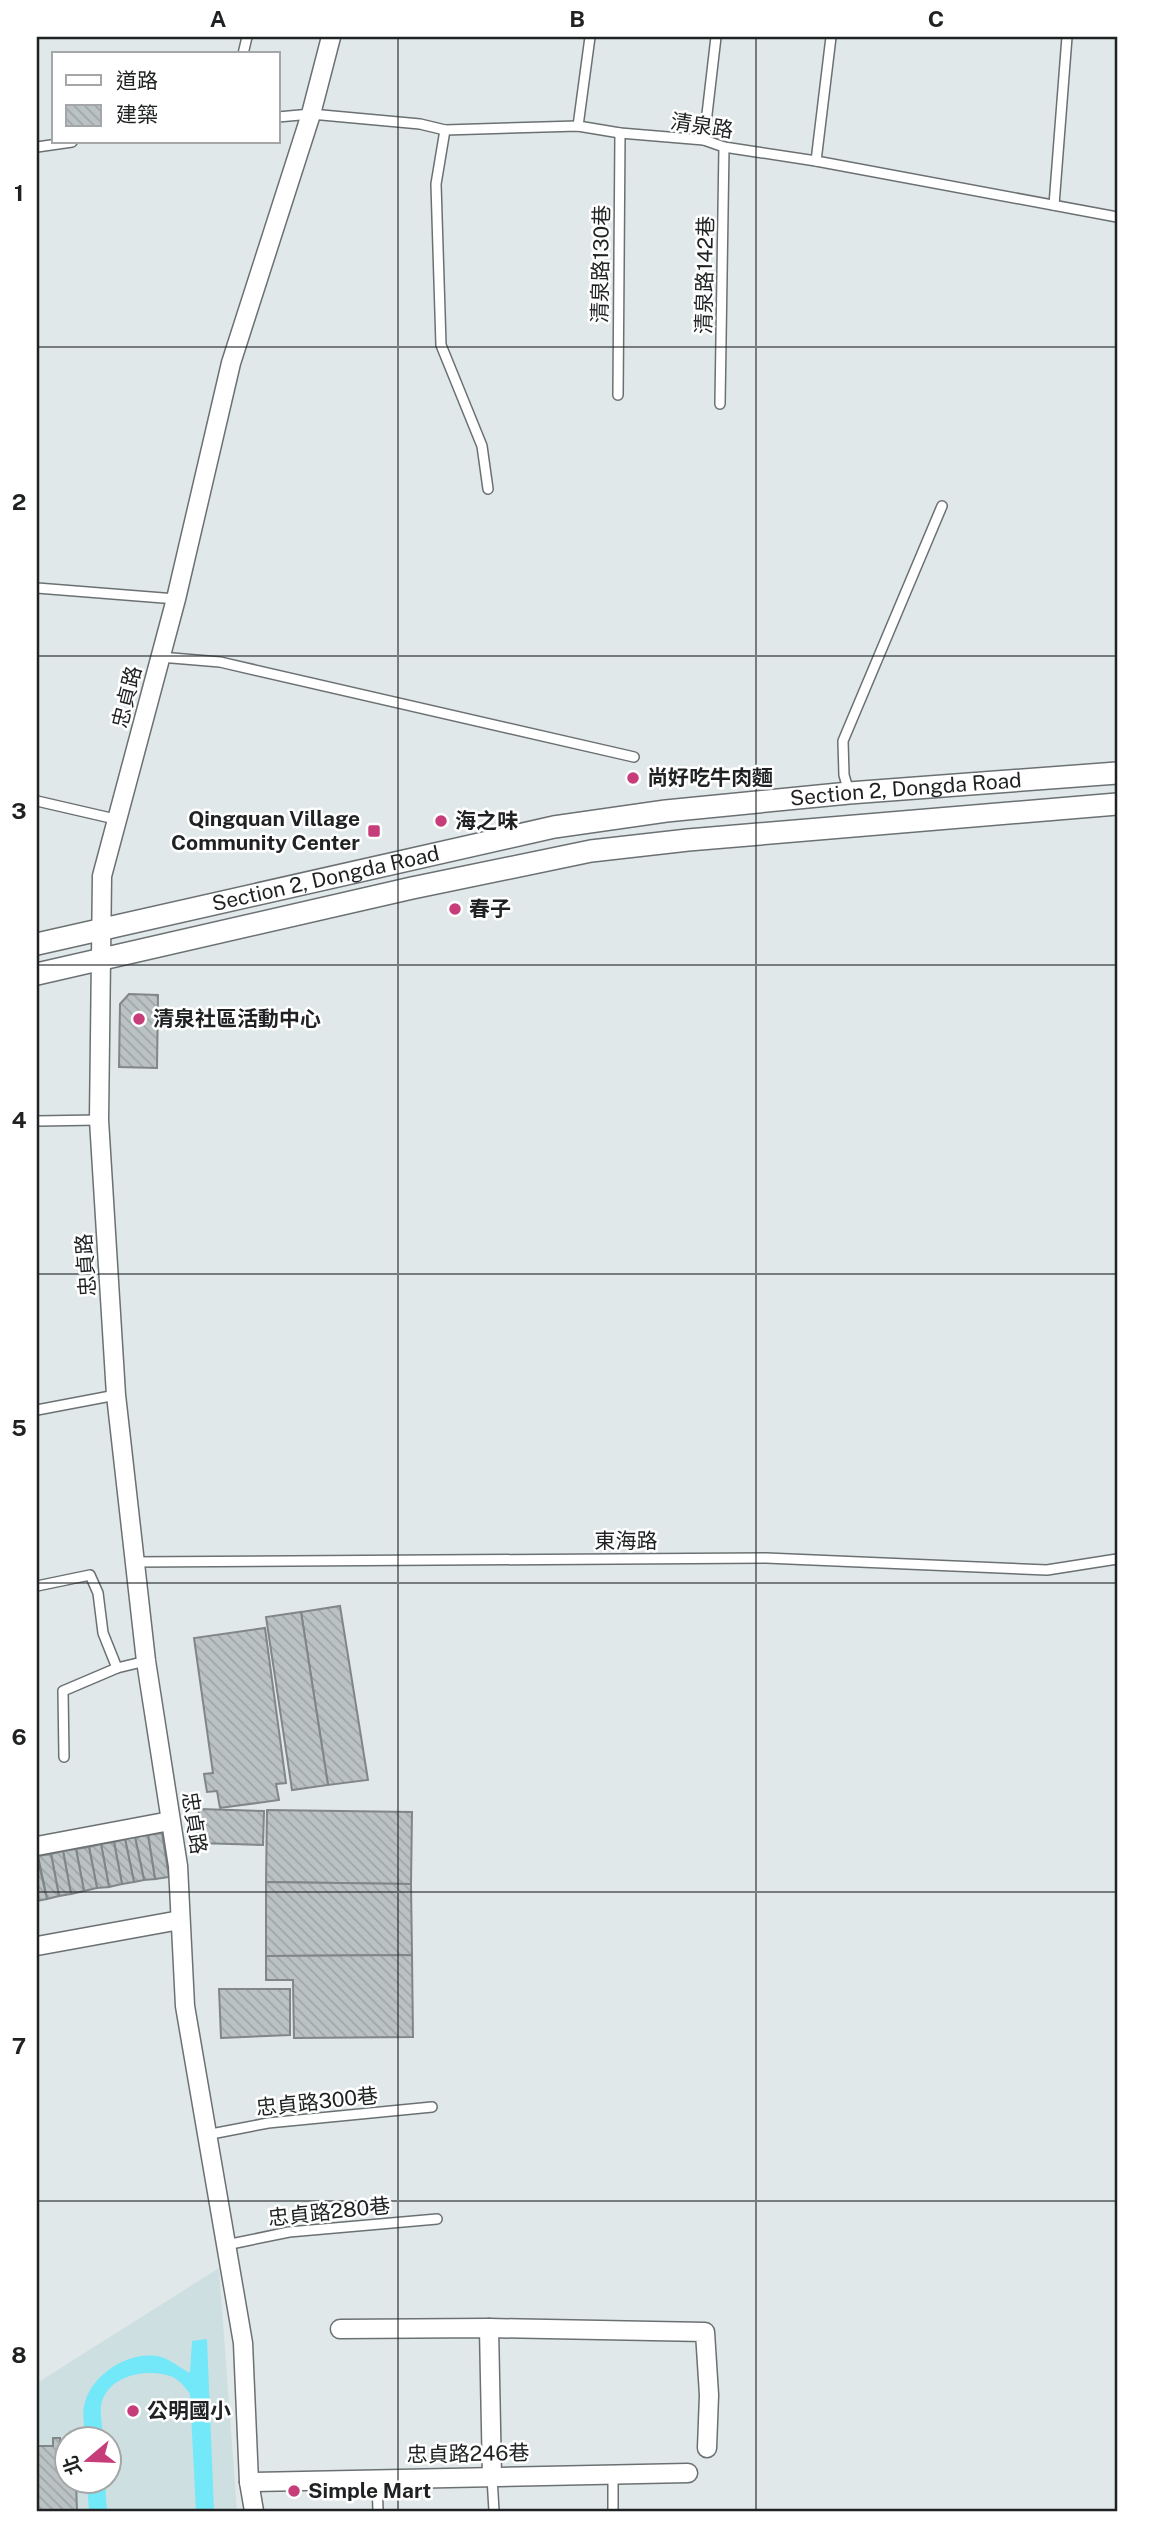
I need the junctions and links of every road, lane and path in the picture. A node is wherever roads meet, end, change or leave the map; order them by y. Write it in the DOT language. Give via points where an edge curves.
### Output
graph roads {
  1 [pos="331,37"];
  2 [pos="590,37"];
  3 [pos="716,37"];
  4 [pos="831,37"];
  5 [pos="1068,37"];
  6 [pos="311,114"];
  7 [pos="280,117"];
  8 [pos="578,127"];
  9 [pos="445,131"];
  10 [pos="620,133"];
  11 [pos="704,140"];
  12 [pos="54,144"];
  13 [pos="37,146"];
  14 [pos="724,147"];
  15 [pos="816,161"];
  16 [pos="1054,205"];
  17 [pos="1117,217"];
  18 [pos="618,395"];
  19 [pos="720,404"];
  20 [pos="488,489"];
  21 [pos="942,506"];
  22 [pos="37,588"];
  23 [pos="176,598"];
  24 [pos="160,657"];
  25 [pos="634,757"];
  26 [pos="1117,773"];
  27 [pos="858,792"];
  28 [pos="37,801"];
  29 [pos="1117,804"];
  30 [pos="115,819"];
  31 [pos="871,825"];
  32 [pos="103,929"];
  33 [pos="37,944"];
  34 [pos="102,959"];
  35 [pos="37,974"];
  36 [pos="99,1120"];
  37 [pos="37,1121"];
  38 [pos="116,1395"];
  39 [pos="37,1410"];
  40 [pos="1117,1559"];
  41 [pos="134,1562"];
  42 [pos="37,1586"];
  43 [pos="146,1661"];
  44 [pos="117,1668"];
  45 [pos="64,1757"];
  46 [pos="170,1821"];
  47 [pos="37,1846"];
  48 [pos="180,1920"];
  49 [pos="37,1946"];
  50 [pos="432,2107"];
  51 [pos="206,2135"];
  52 [pos="438,2218"];
  53 [pos="226,2245"];
  54 [pos="489,2328"];
  55 [pos="340,2329"];
  56 [pos="707,2448"];
  57 [pos="688,2473"];
  58 [pos="612,2474"];
  59 [pos="492,2477"];
  60 [pos="377,2479"];
  61 [pos="249,2482"];
  62 [pos="254,2511"];
  63 [pos="378,2511"];
  64 [pos="494,2511"];
  65 [pos="613,2511"];
  1 -- 6 [label="street, 忠貞路"];
  2 -- 8 [label="lane"];
  3 -- 11 [label="lane"];
  4 -- 15 [label="lane"];
  5 -- 16 [label="lane"];
  6 -- 7 [label="lane, 清泉路"];
  6 -- 9 [label="lane, 清泉路" via="420,124"];
  6 -- 23 [label="street, 忠貞路" via="231,363"];
  8 -- 9 [label="lane, 清泉路"];
  8 -- 10 [label="lane, 清泉路"];
  9 -- 20 [label="lane" via="436,184 441,345 482,446"];
  10 -- 11 [label="lane, 清泉路"];
  10 -- 18 [label="lane, 清泉路130巷"];
  11 -- 14 [label="lane, 清泉路"];
  12 -- 13 [label="lane"];
  14 -- 15 [label="lane, 清泉路"];
  14 -- 19 [label="lane, 清泉路142巷"];
  15 -- 16 [label="lane, 清泉路"];
  16 -- 17 [label="lane, 清泉路"];
  21 -- 27 [label="lane" via="843,741 844,775"];
  22 -- 23 [label="lane"];
  23 -- 24 [label="street, 忠貞路"];
  24 -- 25 [label="lane" via="220,662"];
  24 -- 30 [label="street, 忠貞路"];
  26 -- 27 [label="street, Section 2, Dongda Road"];
  27 -- 31 [label="street"];
  27 -- 32 [label="street, Section 2, Dongda Road" via="554,827"];
  28 -- 30 [label="lane"];
  29 -- 31 [label="street, Section 2, Dongda Road"];
  30 -- 32 [label="street, 忠貞路" via="102,876"];
  31 -- 34 [label="street, Section 2, Dongda Road" via="591,851"];
  32 -- 33 [label="street, Section 2, Dongda Road"];
  32 -- 34 [label="street, 忠貞路"];
  34 -- 35 [label="street, Section 2, Dongda Road"];
  34 -- 36 [label="street, 忠貞路"];
  36 -- 37 [label="lane"];
  36 -- 38 [label="street, 忠貞路"];
  38 -- 39 [label="lane"];
  38 -- 41 [label="street, 忠貞路"];
  40 -- 41 [label="lane, 東海路" via="1047,1570 766,1558"];
  41 -- 43 [label="street, 忠貞路"];
  42 -- 44 [label="lane" via="90,1575 98,1593 103,1633"];
  43 -- 44 [label="lane"];
  43 -- 46 [label="street, 忠貞路"];
  44 -- 45 [label="lane" via="63,1691"];
  46 -- 47 [label="street"];
  46 -- 48 [label="street, 忠貞路"];
  48 -- 49 [label="street"];
  48 -- 51 [label="street, 忠貞路" via="185,2006"];
  50 -- 51 [label="lane, 忠貞路300巷" via="268,2123"];
  51 -- 53 [label="street, 忠貞路"];
  52 -- 53 [label="lane, 忠貞路280巷" via="289,2232"];
  53 -- 61 [label="street, 忠貞路" via="243,2343"];
  54 -- 55 [label="street"];
  54 -- 56 [label="street" via="705,2332"];
  54 -- 59 [label="street"];
  57 -- 58 [label="street, 忠貞路246巷"];
  58 -- 59 [label="street, 忠貞路246巷"];
  58 -- 65 [label="lane"];
  59 -- 60 [label="street, 忠貞路246巷"];
  59 -- 64 [label="lane"];
  60 -- 61 [label="street, 忠貞路246巷"];
  60 -- 63 [label="lane"];
  61 -- 62 [label="street, 忠貞路"];
}
